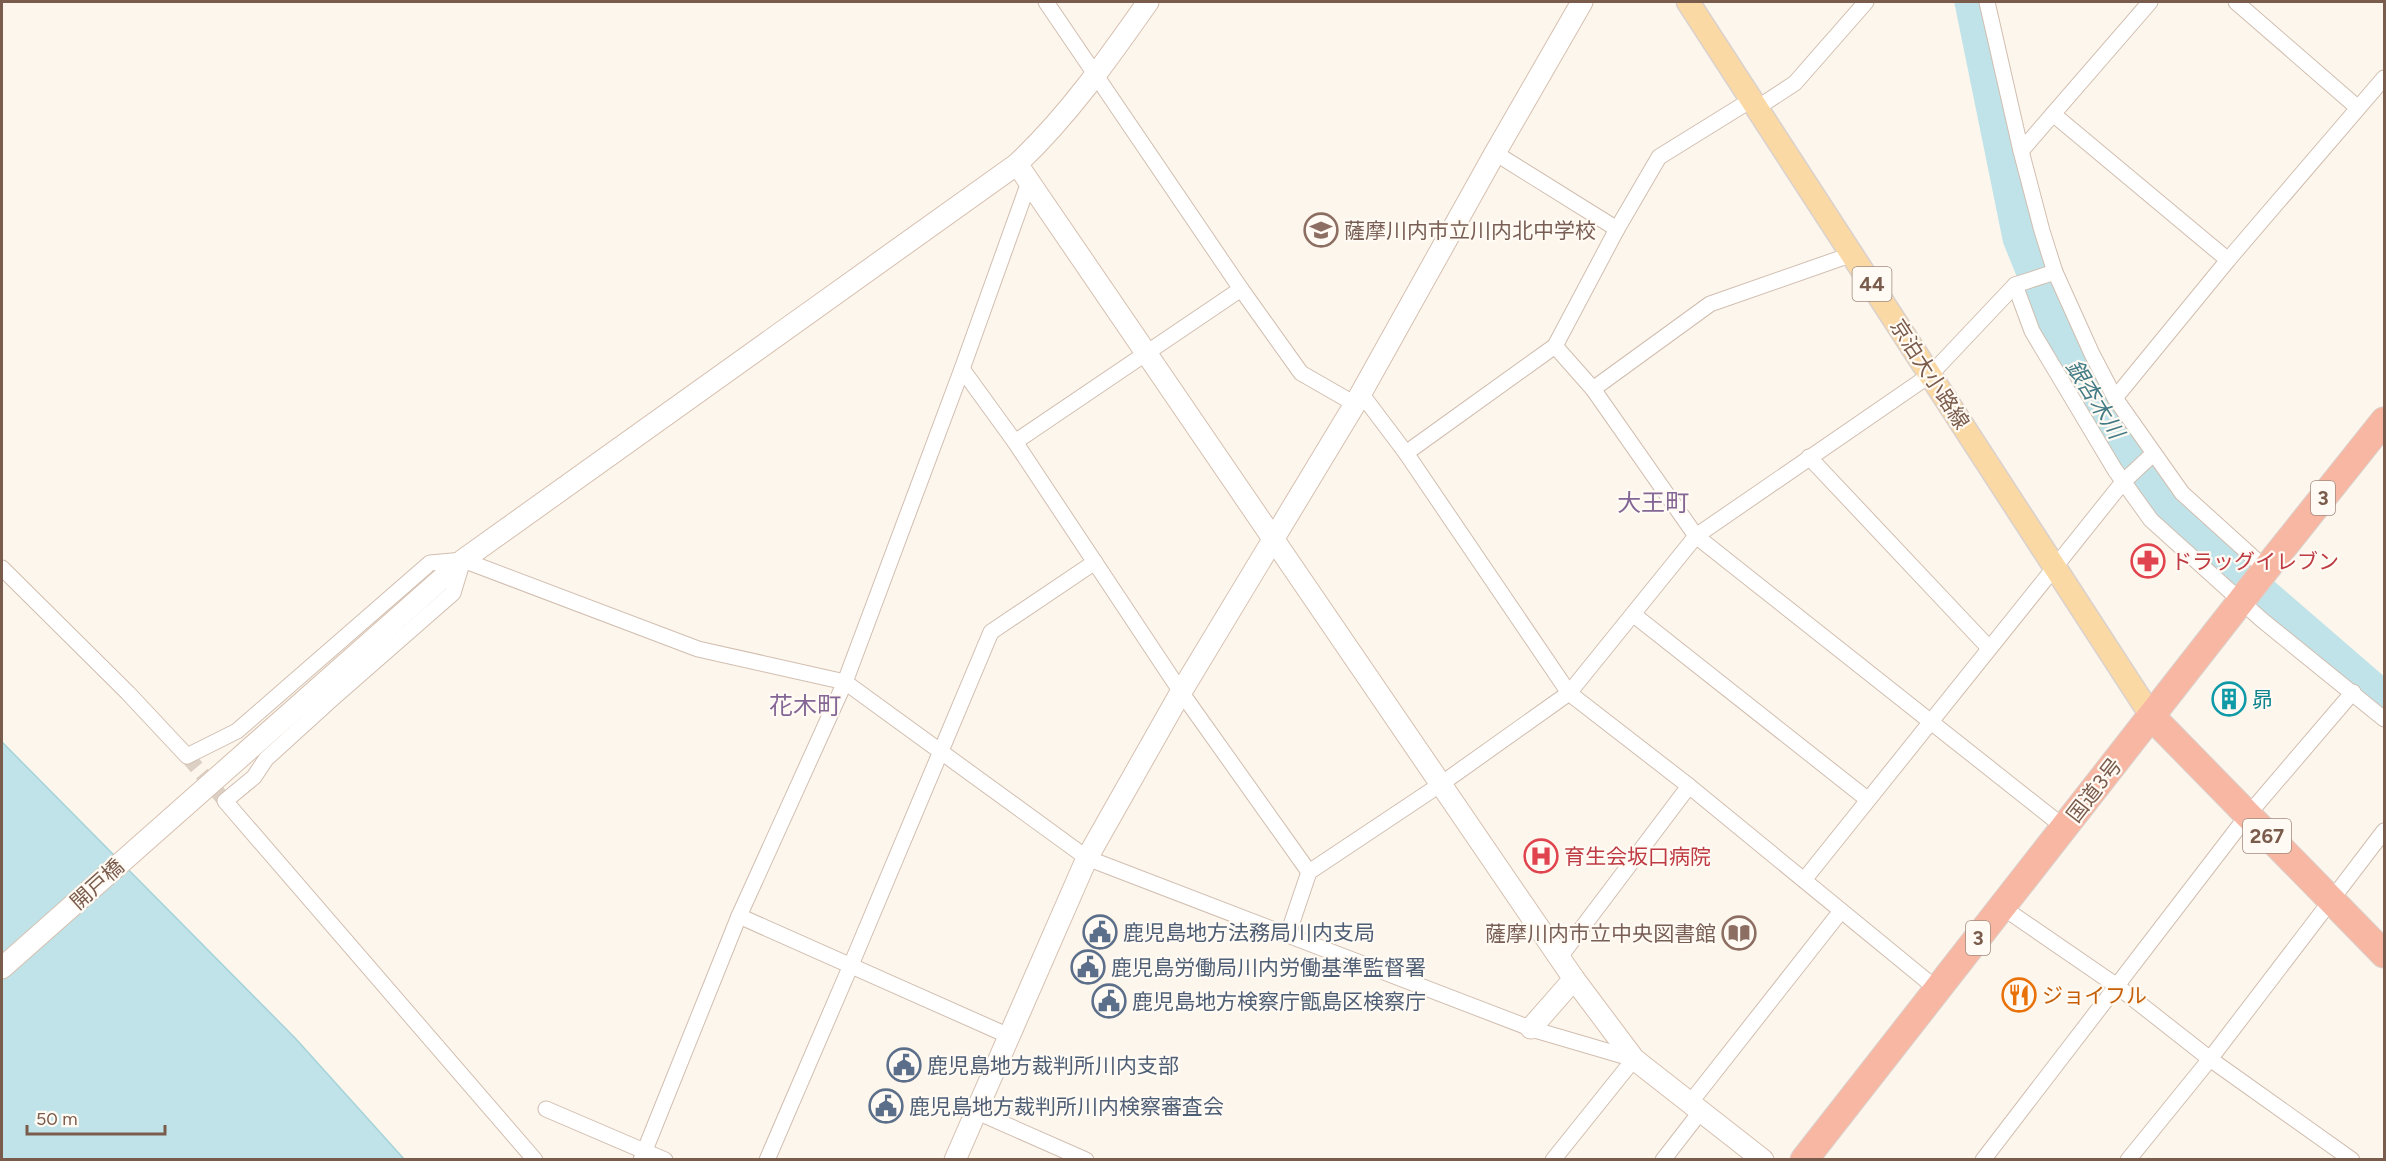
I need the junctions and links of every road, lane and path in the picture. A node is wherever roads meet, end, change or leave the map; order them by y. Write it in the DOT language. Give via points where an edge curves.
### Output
graph roads {
  1 [pos="1046,2"];
  2 [pos="1148,2"];
  3 [pos="1582,2"];
  4 [pos="1688,2"];
  5 [pos="1866,2"];
  6 [pos="1988,2"];
  7 [pos="2150,2"];
  8 [pos="2236,2"];
  9 [pos="1097,75"];
  10 [pos="2385,78"];
  11 [pos="1754,104"];
  12 [pos="2358,108"];
  13 [pos="2053,114"];
  14 [pos="2021,151"];
  15 [pos="1495,153"];
  16 [pos="1017,164"];
  17 [pos="1029,182"];
  18 [pos="1617,229"];
  19 [pos="1853,254"];
  20 [pos="2228,260"];
  21 [pos="2052,273"];
  22 [pos="2019,284"];
  23 [pos="1241,289"];
  24 [pos="1555,346"];
  25 [pos="1148,354"];
  26 [pos="962,369"];
  27 [pos="1930,375"];
  28 [pos="1593,389"];
  29 [pos="1358,398"];
  30 [pos="2115,398"];
  31 [pos="2385,421"];
  32 [pos="1015,442"];
  33 [pos="1406,453"];
  34 [pos="2150,456"];
  35 [pos="1809,457"];
  36 [pos="2126,479"];
  37 [pos="1696,536"];
  38 [pos="1272,540"];
  39 [pos="463,560"];
  40 [pos="1095,562"];
  41 [pos="2054,567"];
  42 [pos="2,568"];
  43 [pos="2264,572"];
  44 [pos="2243,599"];
  45 [pos="1634,615"];
  46 [pos="1989,648"];
  47 [pos="845,682"];
  48 [pos="1181,692"];
  49 [pos="2353,692"];
  50 [pos="1569,693"];
  51 [pos="2152,717"];
  52 [pos="2385,719"];
  53 [pos="1931,724"];
  54 [pos="940,750"];
  55 [pos="1441,784"];
  56 [pos="1689,786"];
  57 [pos="1868,799"];
  58 [pos="2247,816"];
  59 [pos="2065,828"];
  60 [pos="2385,831"];
  61 [pos="1087,858"];
  62 [pos="1309,872"];
  63 [pos="1804,880"];
  64 [pos="2330,900"];
  65 [pos="2002,907"];
  66 [pos="1841,911"];
  67 [pos="739,916"];
  68 [pos="1288,934"];
  69 [pos="2385,954"];
  70 [pos="1560,957"];
  71 [pos="851,965"];
  72 [pos="2,968"];
  73 [pos="1574,979"];
  74 [pos="2117,986"];
  75 [pos="1938,990"];
  76 [pos="1533,1029"];
  77 [pos="1009,1036"];
  78 [pos="1634,1059"];
  79 [pos="2210,1059"];
  80 [pos="1696,1107"];
  81 [pos="546,1109"];
  82 [pos="977,1112"];
  83 [pos="643,1155"];
  84 [pos="1810,1158"];
  85 [pos="535,1160"];
  86 [pos="665,1160"];
  87 [pos="767,1160"];
  88 [pos="955,1160"];
  89 [pos="1086,1160"];
  90 [pos="1554,1160"];
  91 [pos="1663,1160"];
  92 [pos="1763,1160"];
  93 [pos="1983,1160"];
  94 [pos="2128,1160"];
  95 [pos="2352,1160"];
  1 -- 9 [label="street"];
  2 -- 9 [label="street, 開戸橋"];
  3 -- 15 [label="street"];
  4 -- 11 [label="main road, 京泊大小路線 / 44"];
  5 -- 11 [label="street" via="1795,83"];
  6 -- 14 [label="street"];
  7 -- 13 [label="street"];
  8 -- 12 [label="street"];
  9 -- 16 [label="street, 開戸橋"];
  9 -- 23 [label="street"];
  10 -- 12 [label="street"];
  11 -- 18 [label="street" via="1659,157"];
  11 -- 19 [label="main road, 京泊大小路線 / 44"];
  12 -- 20 [label="street"];
  13 -- 14 [label="street"];
  13 -- 20 [label="street"];
  14 -- 21 [label="street"];
  15 -- 18 [label="street"];
  15 -- 29 [label="street"];
  16 -- 17 [label="street"];
  16 -- 39 [label="street, 開戸橋"];
  17 -- 25 [label="street"];
  17 -- 26 [label="street"];
  18 -- 24 [label="street"];
  19 -- 27 [label="main road, 京泊大小路線 / 44"];
  19 -- 28 [label="street" via="1710,304"];
  20 -- 30 [label="street"];
  21 -- 22 [label="street"];
  21 -- 30 [label="street"];
  22 -- 27 [label="street"];
  22 -- 36 [label="street" via="2032,331"];
  23 -- 25 [label="street"];
  23 -- 29 [label="street" via="1301,373"];
  24 -- 28 [label="street"];
  24 -- 33 [label="street"];
  25 -- 32 [label="street"];
  25 -- 38 [label="street"];
  26 -- 32 [label="street"];
  26 -- 47 [label="street"];
  27 -- 35 [label="street"];
  27 -- 41 [label="main road, 京泊大小路線 / 44"];
  28 -- 37 [label="street"];
  29 -- 33 [label="street"];
  29 -- 38 [label="street"];
  30 -- 34 [label="street"];
  31 -- 43 [label="highway, 国道3号 / 3"];
  32 -- 40 [label="street"];
  33 -- 50 [label="street"];
  34 -- 36 [label="street"];
  34 -- 43 [label="street" via="2182,493"];
  35 -- 37 [label="street"];
  35 -- 46 [label="street"];
  36 -- 41 [label="street"];
  36 -- 44 [label="street" via="2158,528"];
  37 -- 45 [label="street"];
  37 -- 53 [label="street"];
  38 -- 48 [label="street"];
  38 -- 55 [label="street"];
  39 -- 42 [label="street" via="430,563 237,731 187,756"];
  39 -- 47 [label="street" via="698,649"];
  39 -- 72 [label="street, 開戸橋"];
  39 -- 85 [label="street" via="453,593 266,759 254,777 225,801"];
  40 -- 48 [label="street"];
  40 -- 54 [label="street" via="991,632"];
  41 -- 46 [label="street"];
  41 -- 51 [label="main road, 京泊大小路線 / 44"];
  43 -- 44 [label="highway, 国道3号 / 3"];
  44 -- 49 [label="street"];
  44 -- 51 [label="highway, 国道3号 / 3"];
  45 -- 50 [label="street"];
  45 -- 57 [label="street"];
  46 -- 53 [label="street"];
  47 -- 54 [label="street"];
  47 -- 67 [label="street"];
  48 -- 61 [label="street"];
  48 -- 62 [label="street"];
  49 -- 52 [label="street"];
  49 -- 58 [label="street"];
  50 -- 55 [label="street"];
  50 -- 56 [label="street"];
  51 -- 58 [label="highway, 267"];
  51 -- 59 [label="highway, 国道3号 / 3"];
  53 -- 57 [label="street"];
  53 -- 59 [label="street"];
  54 -- 61 [label="street"];
  54 -- 71 [label="street"];
  55 -- 62 [label="street"];
  55 -- 70 [label="street"];
  56 -- 63 [label="street"];
  56 -- 70 [label="street"];
  57 -- 63 [label="street"];
  58 -- 64 [label="highway, 267"];
  58 -- 74 [label="street"];
  59 -- 65 [label="highway, 国道3号 / 3"];
  60 -- 64 [label="street"];
  61 -- 68 [label="street"];
  61 -- 77 [label="street"];
  62 -- 68 [label="street"];
  63 -- 66 [label="street"];
  64 -- 69 [label="highway, 267"];
  64 -- 79 [label="street"];
  65 -- 74 [label="street"];
  65 -- 75 [label="highway, 国道3号 / 3"];
  66 -- 75 [label="street"];
  66 -- 80 [label="street"];
  67 -- 71 [label="street"];
  67 -- 83 [label="street"];
  68 -- 76 [label="street"];
  70 -- 73 [label="street"];
  71 -- 77 [label="street"];
  71 -- 87 [label="street"];
  73 -- 76 [label="street"];
  73 -- 78 [label="street"];
  74 -- 79 [label="street"];
  74 -- 93 [label="street"];
  75 -- 84 [label="highway, 国道3号 / 3"];
  76 -- 78 [label="street"];
  77 -- 82 [label="street"];
  78 -- 80 [label="street"];
  78 -- 90 [label="street"];
  79 -- 94 [label="street"];
  79 -- 95 [label="street"];
  80 -- 91 [label="street"];
  80 -- 92 [label="street"];
  81 -- 83 [label="street"];
  82 -- 88 [label="street"];
  82 -- 89 [label="street"];
  83 -- 86 [label="street"];
}
